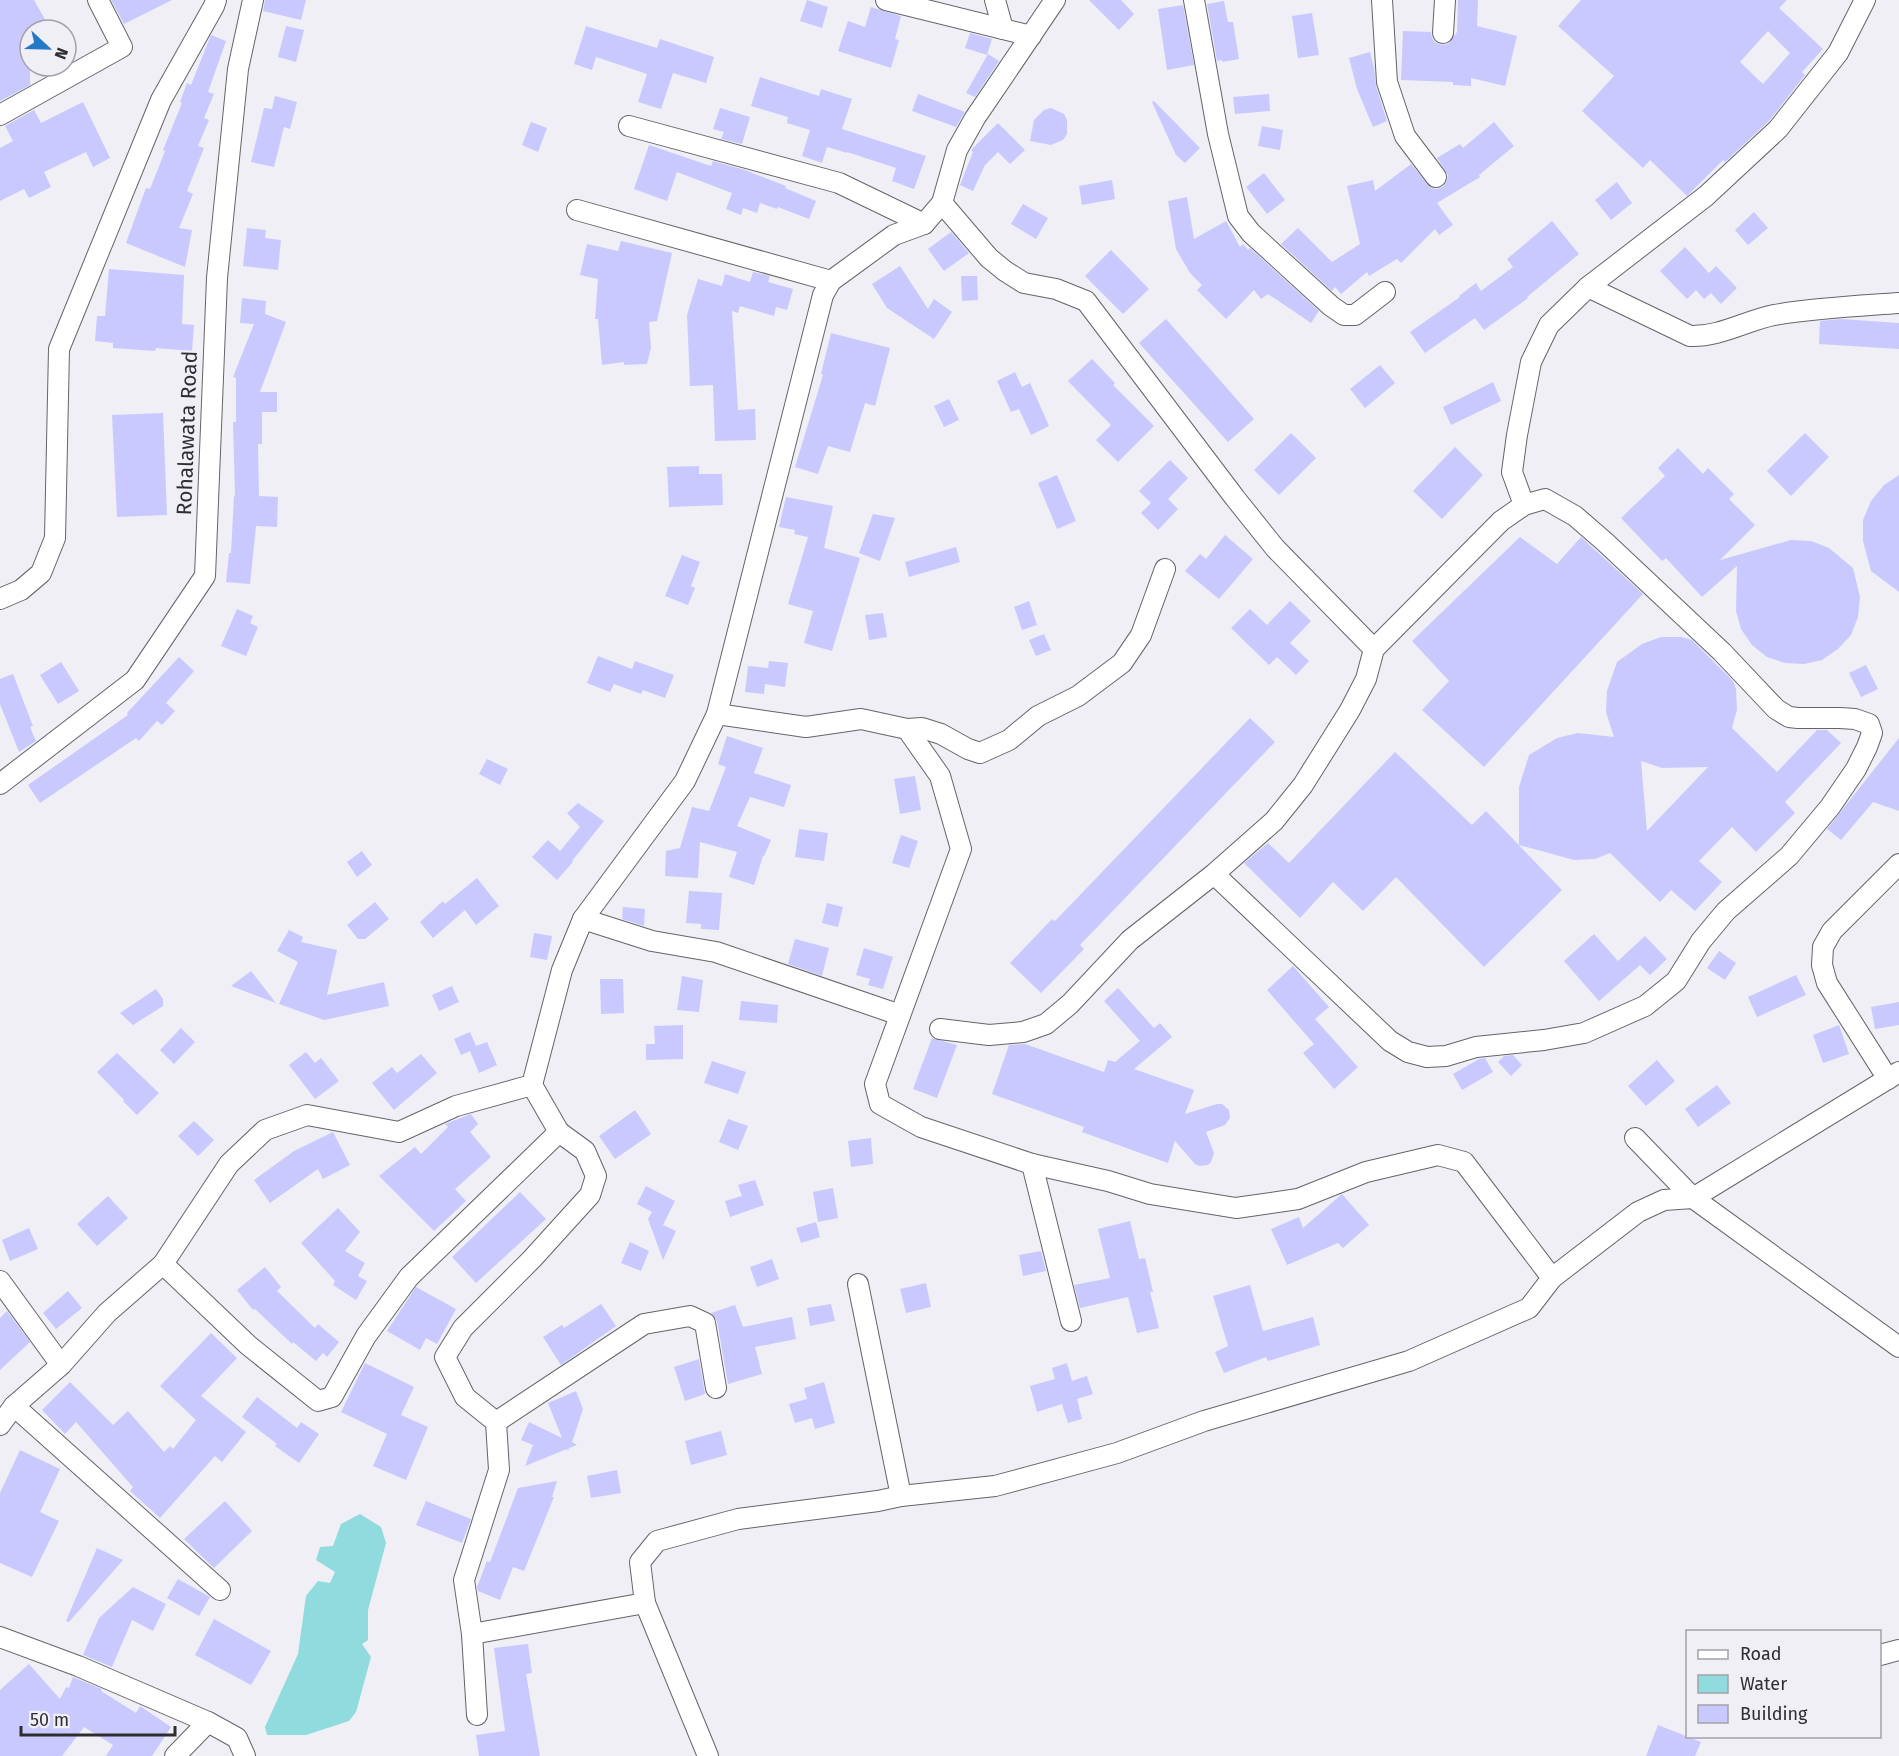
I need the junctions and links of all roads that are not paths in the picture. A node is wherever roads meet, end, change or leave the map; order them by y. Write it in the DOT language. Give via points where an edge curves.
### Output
graph roads {
  1 [pos="98,0"];
  2 [pos="216,0"];
  3 [pos="253,0"];
  4 [pos="886,0"];
  5 [pos="995,0"];
  6 [pos="1055,0"];
  7 [pos="1194,0"];
  8 [pos="1382,0"];
  9 [pos="1445,0"];
  10 [pos="1865,0"];
  11 [pos="1003,29"];
  12 [pos="1443,33"];
  13 [pos="1031,36"];
  14 [pos="0,115"];
  15 [pos="629,126"];
  16 [pos="1436,177"];
  17 [pos="942,203"];
  18 [pos="578,210"];
  19 [pos="924,224"];
  20 [pos="831,281"];
  21 [pos="1588,287"];
  22 [pos="1385,292"];
  23 [pos="1899,303"];
  24 [pos="1524,505"];
  25 [pos="1165,569"];
  26 [pos="0,599"];
  27 [pos="1374,649"];
  28 [pos="717,714"];
  29 [pos="907,729"];
  30 [pos="3,774"];
  31 [pos="1899,864"];
  32 [pos="1214,874"];
  33 [pos="584,919"];
  34 [pos="900,1015"];
  35 [pos="940,1029"];
  36 [pos="1894,1075"];
  37 [pos="532,1085"];
  38 [pos="559,1132"];
  39 [pos="1635,1137"];
  40 [pos="1032,1164"];
  41 [pos="1693,1198"];
  42 [pos="163,1264"];
  43 [pos="1552,1278"];
  44 [pos="0,1281"];
  45 [pos="858,1284"];
  46 [pos="1071,1321"];
  47 [pos="1899,1347"];
  48 [pos="61,1365"];
  49 [pos="716,1388"];
  50 [pos="14,1406"];
  51 [pos="496,1422"];
  52 [pos="0,1425"];
  53 [pos="901,1496"];
  54 [pos="220,1590"];
  55 [pos="645,1603"];
  56 [pos="472,1634"];
  57 [pos="0,1637"];
  58 [pos="1899,1650"];
  59 [pos="1881,1655"];
  60 [pos="477,1715"];
  61 [pos="208,1722"];
  62 [pos="175,1756"];
  63 [pos="245,1756"];
  64 [pos="708,1756"];
  1 -- 14 [label="street" via="122,47"];
  2 -- 26 [label="street" via="161,100 59,349 55,538 41,573 21,590"];
  3 -- 30 [label="street, Rohalawata Road" via="238,69 217,278 205,576 135,680"];
  4 -- 11 [label="street"];
  5 -- 11 [label="street"];
  6 -- 13 [label="street"];
  7 -- 22 [label="street" via="1218,134 1238,216 1251,233 1344,315 1355,315"];
  8 -- 16 [label="street" via="1387,82 1405,136"];
  9 -- 12 [label="street"];
  10 -- 21 [label="street" via="1838,53 1778,129 1706,196"];
  11 -- 13 [label="street"];
  13 -- 17 [label="street" via="957,150"];
  15 -- 19 [label="street" via="839,183"];
  17 -- 19 [label="street"];
  17 -- 27 [label="street" via="1005,271 1024,283 1056,289 1086,301 1275,548"];
  18 -- 20 [label="street"];
  19 -- 20 [label="street" via="894,234"];
  20 -- 28 [label="street" via="823,295"];
  21 -- 23 [label="street" via="1690,336 1706,337 1772,315"];
  21 -- 24 [label="street" via="1549,325 1531,362 1512,472"];
  24 -- 27 [label="street" via="1501,521"];
  24 -- 32 [label="street" via="1545,499 1575,516 1722,652 1776,709 1789,717 1855,719 1869,724 1872,733 1868,747 1856,769 1789,856 1726,911 1676,981 1645,1006 1584,1033 1427,1057 1390,1041"];
  25 -- 29 [label="street" via="1141,635 1122,663 1078,696 1038,716 1009,740 980,753 941,734 922,728"];
  27 -- 32 [label="street" via="1366,679 1304,785 1274,821"];
  28 -- 29 [label="street" via="806,727 861,719"];
  28 -- 33 [label="street" via="685,781"];
  29 -- 34 [label="street" via="940,776 962,849"];
  31 -- 36 [label="street" via="1832,931 1823,947 1822,965 1827,983"];
  32 -- 35 [label="street" via="1130,940 1046,1024 1023,1032 989,1035"];
  33 -- 34 [label="street" via="652,941 716,952"];
  33 -- 37 [label="street" via="562,970"];
  34 -- 40 [label="street" via="875,1084 880,1104 921,1127"];
  36 -- 41 [label="street"];
  37 -- 38 [label="street"];
  37 -- 42 [label="street" via="456,1106 399,1132 307,1114 265,1130 229,1164"];
  38 -- 42 [label="street" via="409,1277 366,1336 332,1398 318,1401 248,1345"];
  38 -- 51 [label="street" via="585,1151 596,1176 590,1195 463,1328 446,1357 465,1397"];
  39 -- 41 [label="street"];
  40 -- 43 [label="street" via="1150,1194 1236,1208 1298,1199 1366,1172 1438,1155 1464,1162"];
  40 -- 46 [label="street"];
  41 -- 43 [label="street" via="1664,1200 1638,1212"];
  41 -- 47 [label="street"];
  42 -- 48 [label="street" via="107,1313"];
  43 -- 53 [label="street" via="1529,1308 1408,1361 1052,1471 995,1486"];
  44 -- 48 [label="street"];
  45 -- 53 [label="street"];
  48 -- 50 [label="street"];
  49 -- 51 [label="street" via="705,1323 690,1316 644,1324"];
  50 -- 52 [label="street"];
  50 -- 54 [label="street"];
  51 -- 56 [label="street" via="499,1470 464,1580"];
  53 -- 55 [label="street" via="738,1519 657,1541 640,1562"];
  55 -- 56 [label="street"];
  55 -- 64 [label="street"];
  56 -- 60 [label="street"];
  57 -- 61 [label="street"];
  58 -- 59 [label="street"];
  61 -- 62 [label="street"];
  61 -- 63 [label="street" via="237,1738"];
}
